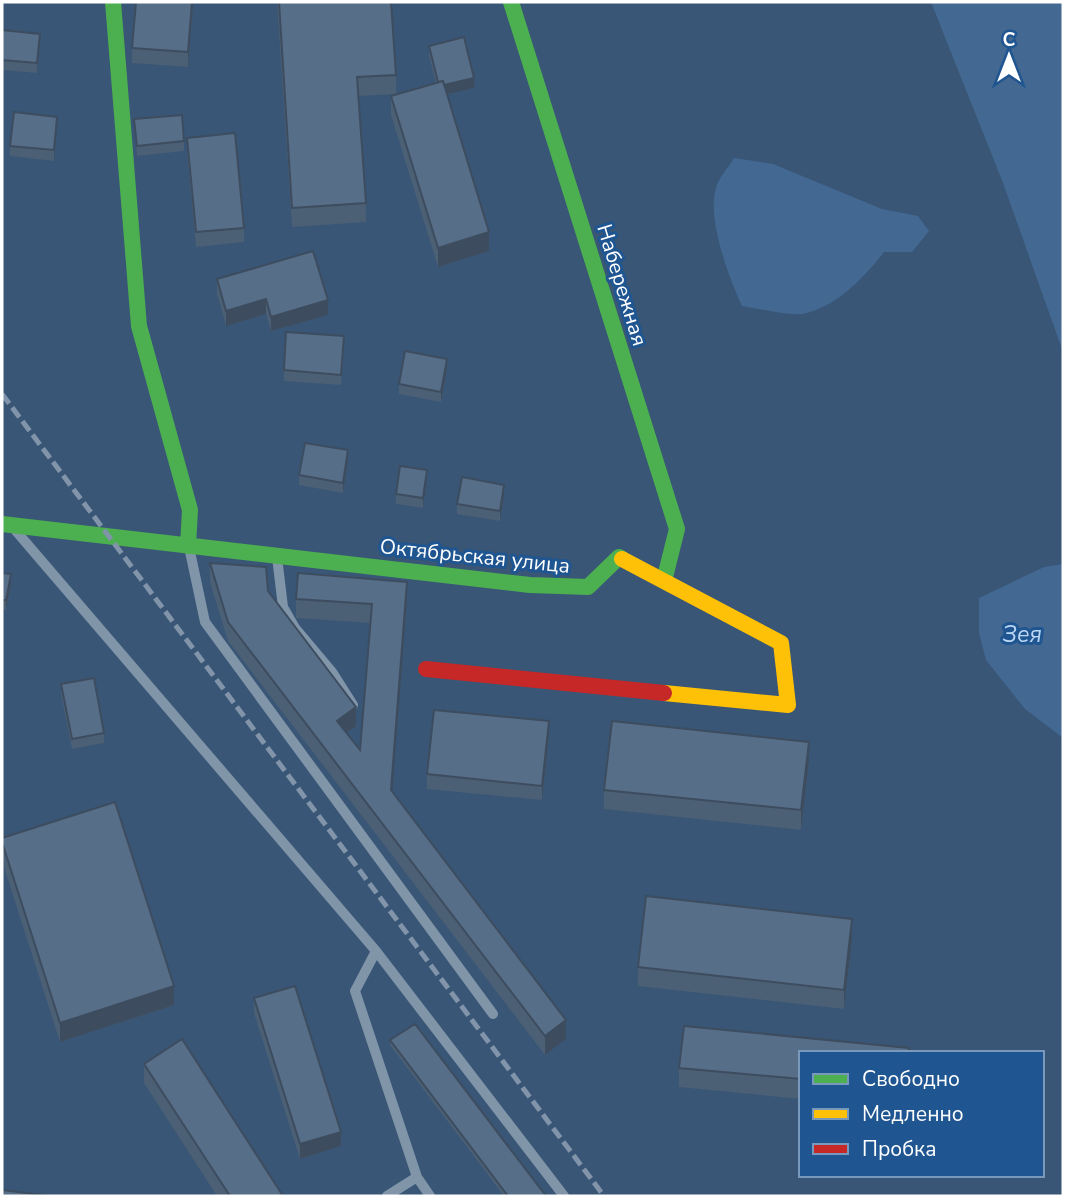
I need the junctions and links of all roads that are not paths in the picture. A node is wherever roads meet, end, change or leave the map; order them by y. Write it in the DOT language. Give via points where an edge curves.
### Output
graph roads {
  1 [pos="113,2"];
  2 [pos="511,2"];
  3 [pos="6,525"];
  4 [pos="188,546"];
  5 [pos="276,556"];
  6 [pos="664,581"];
  7 [pos="426,668"];
  8 [pos="353,705"];
  9 [pos="376,951"];
  10 [pos="493,1014"];
  11 [pos="417,1177"];
  12 [pos="387,1196"];
  13 [pos="430,1196"];
  14 [pos="565,1196"];
  1 -- 4 [label="street" via="139,326 190,510"];
  2 -- 6 [label="street, Набережная" via="677,529"];
  3 -- 4 [label="street, Октябрьская улица"];
  3 -- 9 [label="lane"];
  4 -- 5 [label="street, Октябрьская улица"];
  4 -- 10 [label="lane" via="205,622"];
  5 -- 6 [label="street, Октябрьская улица" via="530,585 589,587 619,557"];
  5 -- 8 [label="lane" via="283,607"];
  6 -- 7 [label="street, Октябрьская улица" via="781,643 788,705"];
  9 -- 11 [label="lane" via="355,990"];
  9 -- 14 [label="lane"];
  11 -- 12 [label="lane"];
  11 -- 13 [label="lane"];
}
